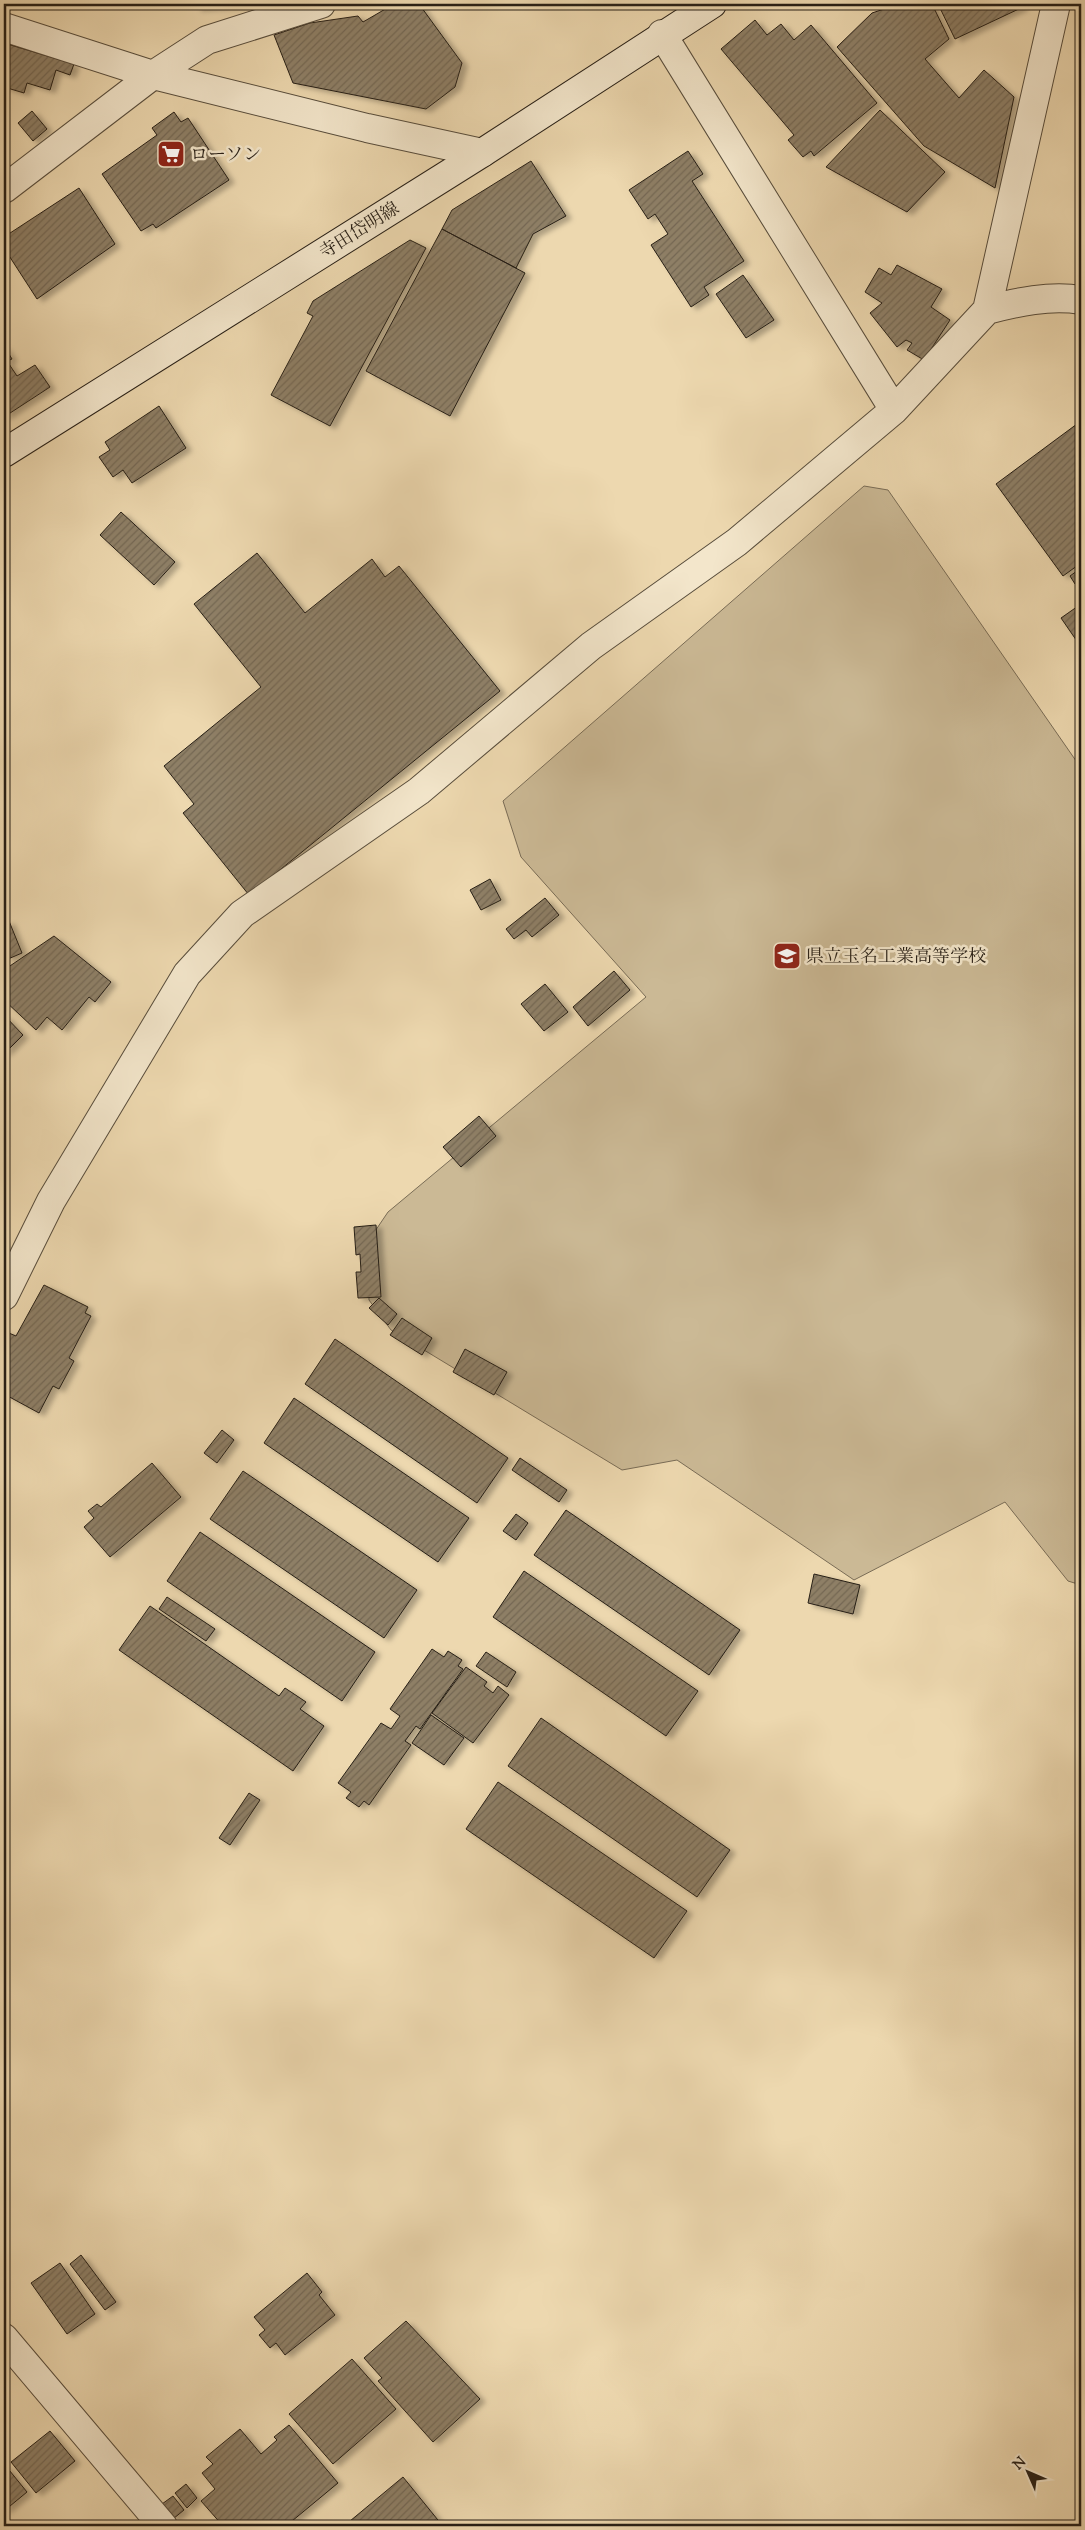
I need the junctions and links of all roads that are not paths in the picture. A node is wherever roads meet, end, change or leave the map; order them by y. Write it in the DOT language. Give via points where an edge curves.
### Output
graph roads {
  1 [pos="320,4"];
  2 [pos="712,4"];
  3 [pos="1056,4"];
  4 [pos="4,27"];
  5 [pos="662,34"];
  6 [pos="153,75"];
  7 [pos="482,153"];
  8 [pos="4,189"];
  9 [pos="1081,300"];
  10 [pos="987,310"];
  11 [pos="894,410"];
  12 [pos="4,453"];
  13 [pos="4,1296"];
  14 [pos="4,2338"];
  15 [pos="163,2526"];
  1 -- 6 [label="street" via="207,40"];
  2 -- 5 [label="street, 寺田岱明線"];
  3 -- 10 [label="street"];
  4 -- 6 [label="street"];
  5 -- 7 [label="street, 寺田岱明線"];
  5 -- 11 [label="street"];
  6 -- 7 [label="street"];
  6 -- 8 [label="street"];
  7 -- 12 [label="street, 寺田岱明線"];
  9 -- 10 [label="street" via="1066,297 1017,302"];
  10 -- 11 [label="street"];
  11 -- 13 [label="street" via="737,542 591,646 419,791 242,914 187,974 51,1201"];
  14 -- 15 [label="street"];
}
